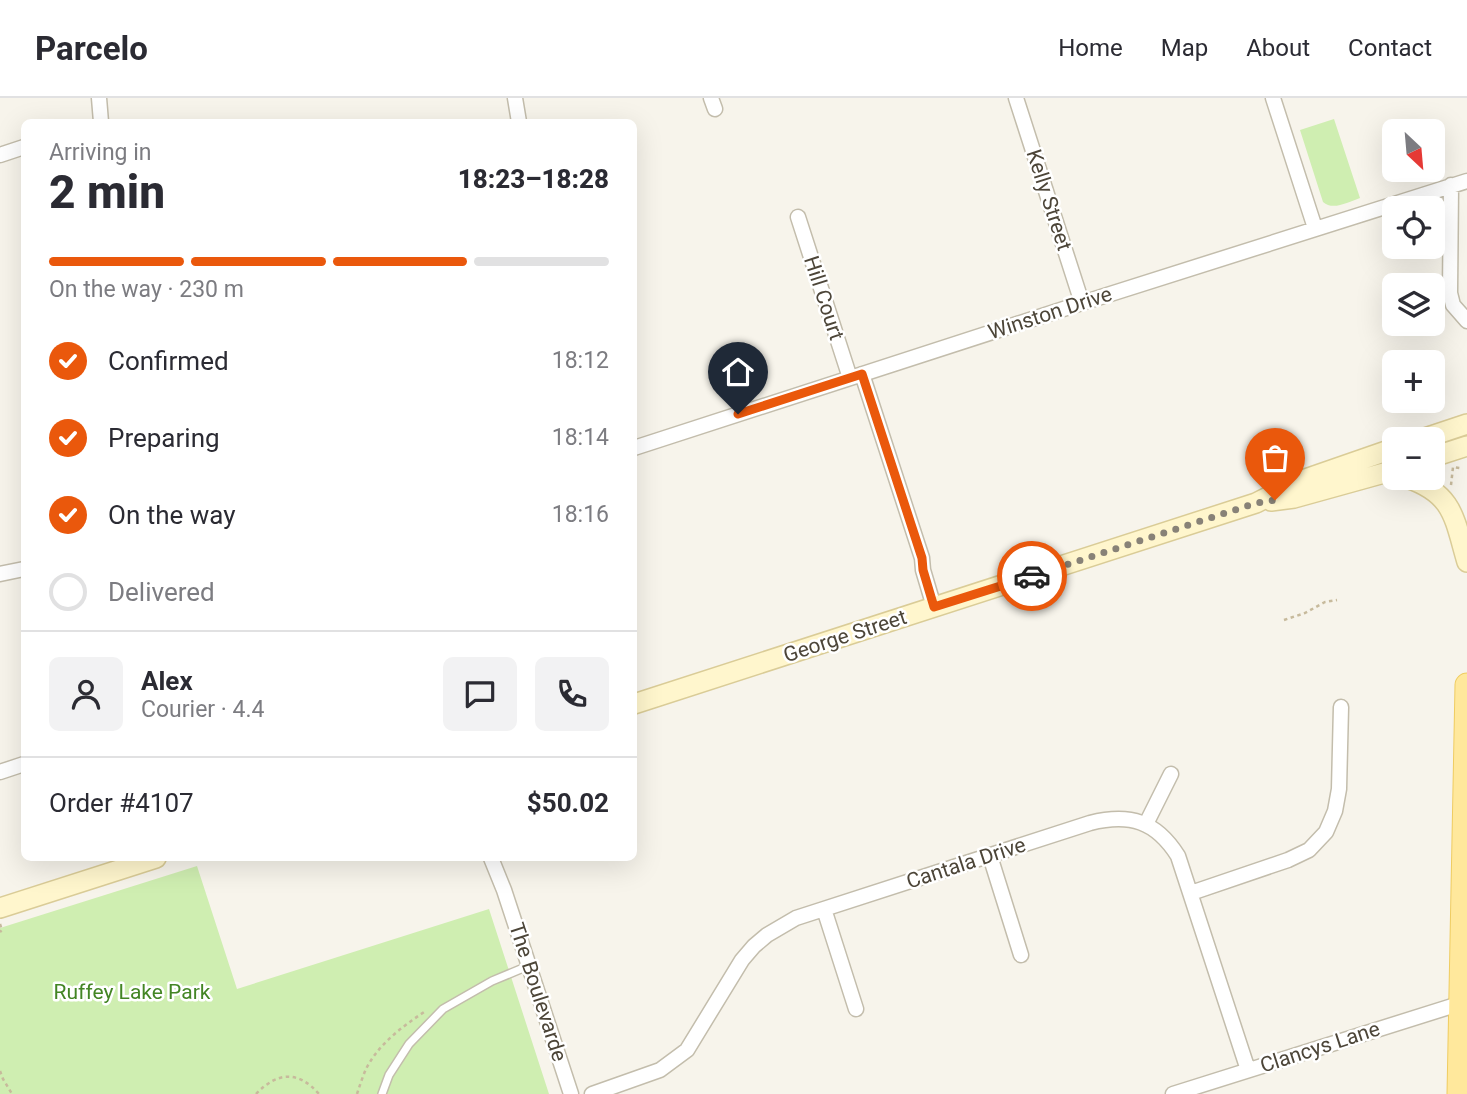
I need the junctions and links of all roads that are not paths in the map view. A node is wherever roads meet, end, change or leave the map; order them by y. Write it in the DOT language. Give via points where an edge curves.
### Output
graph roads {
  1 [pos="99,98"];
  2 [pos="515,98"];
  3 [pos="1016,98"];
  4 [pos="1273,98"];
  5 [pos="101,119"];
  6 [pos="518,119"];
  7 [pos="21,148"];
  8 [pos="0,155"];
  9 [pos="1467,181"];
  10 [pos="1451,186"];
  11 [pos="798,218"];
  12 [pos="1315,228"];
  13 [pos="1082,303"];
  14 [pos="1467,321"];
  15 [pos="856,376"];
  16 [pos="1467,424"];
  17 [pos="1445,431"];
  18 [pos="1467,446"];
  19 [pos="637,447"];
  20 [pos="1382,453"];
  21 [pos="1445,453"];
  22 [pos="1382,475"];
  23 [pos="1433,490"];
  24 [pos="1256,503"];
  25 [pos="1467,562"];
  26 [pos="21,570"];
  27 [pos="0,574"];
  28 [pos="938,606"];
  29 [pos="1467,685"];
  30 [pos="637,703"];
  31 [pos="1341,707"];
  32 [pos="21,765"];
  33 [pos="0,772"];
  34 [pos="1171,774"];
  35 [pos="1146,824"];
  36 [pos="990,856"];
  37 [pos="147,861"];
  38 [pos="492,861"];
  39 [pos="498,861"];
  40 [pos="504,890"];
  41 [pos="1191,893"];
  42 [pos="0,908"];
  43 [pos="824,909"];
  44 [pos="1021,956"];
  45 [pos="529,966"];
  46 [pos="1464,1002"];
  47 [pos="856,1009"];
  48 [pos="1248,1070"];
  49 [pos="382,1094"];
  50 [pos="571,1094"];
  51 [pos="592,1094"];
  52 [pos="1173,1094"];
  53 [pos="1459,1094"];
  1 -- 5 [label="street"];
  2 -- 6 [label="street"];
  3 -- 13 [label="street, Kelly Street"];
  4 -- 12 [label="street"];
  7 -- 8 [label="street"];
  9 -- 10 [label="street, Winston Drive"];
  10 -- 12 [label="street, Winston Drive"];
  10 -- 14 [label="street" via="1450,293 1453,305"];
  11 -- 15 [label="street, Hill Court"];
  12 -- 13 [label="street, Winston Drive"];
  13 -- 15 [label="street, Winston Drive"];
  15 -- 19 [label="street, Winston Drive"];
  15 -- 28 [label="street, Hill Court"];
  16 -- 17 [label="main road"];
  18 -- 21 [label="main road"];
  20 -- 24 [label="main road, George Street" via="1297,482"];
  22 -- 24 [label="main road, George Street"];
  23 -- 25 [label="main road" via="1453,516"];
  24 -- 28 [label="main road, George Street"];
  26 -- 27 [label="street"];
  28 -- 30 [label="main road, George Street"];
  29 -- 46 [label="main road"];
  31 -- 41 [label="street" via="1339,789 1326,832 1309,850 1288,860"];
  32 -- 33 [label="street"];
  34 -- 35 [label="street"];
  35 -- 36 [label="street, Cantala Drive" via="1104,819"];
  35 -- 41 [label="street" via="1174,849"];
  36 -- 43 [label="street, Cantala Drive"];
  36 -- 44 [label="street"];
  37 -- 42 [label="main road"];
  38 -- 40 [label="street, The Boulevarde"];
  39 -- 40 [label="street, The Boulevarde"];
  40 -- 45 [label="street, The Boulevarde"];
  41 -- 48 [label="street"];
  43 -- 47 [label="street"];
  43 -- 51 [label="street, Cantala Drive" via="796,918 754,946 687,1050 660,1070"];
  45 -- 49 [label="lane" via="443,1009 409,1044"];
  45 -- 50 [label="street, The Boulevarde"];
  46 -- 48 [label="street, Clancys Lane"];
  46 -- 53 [label="main road"];
  48 -- 52 [label="street, Clancys Lane"];
}
